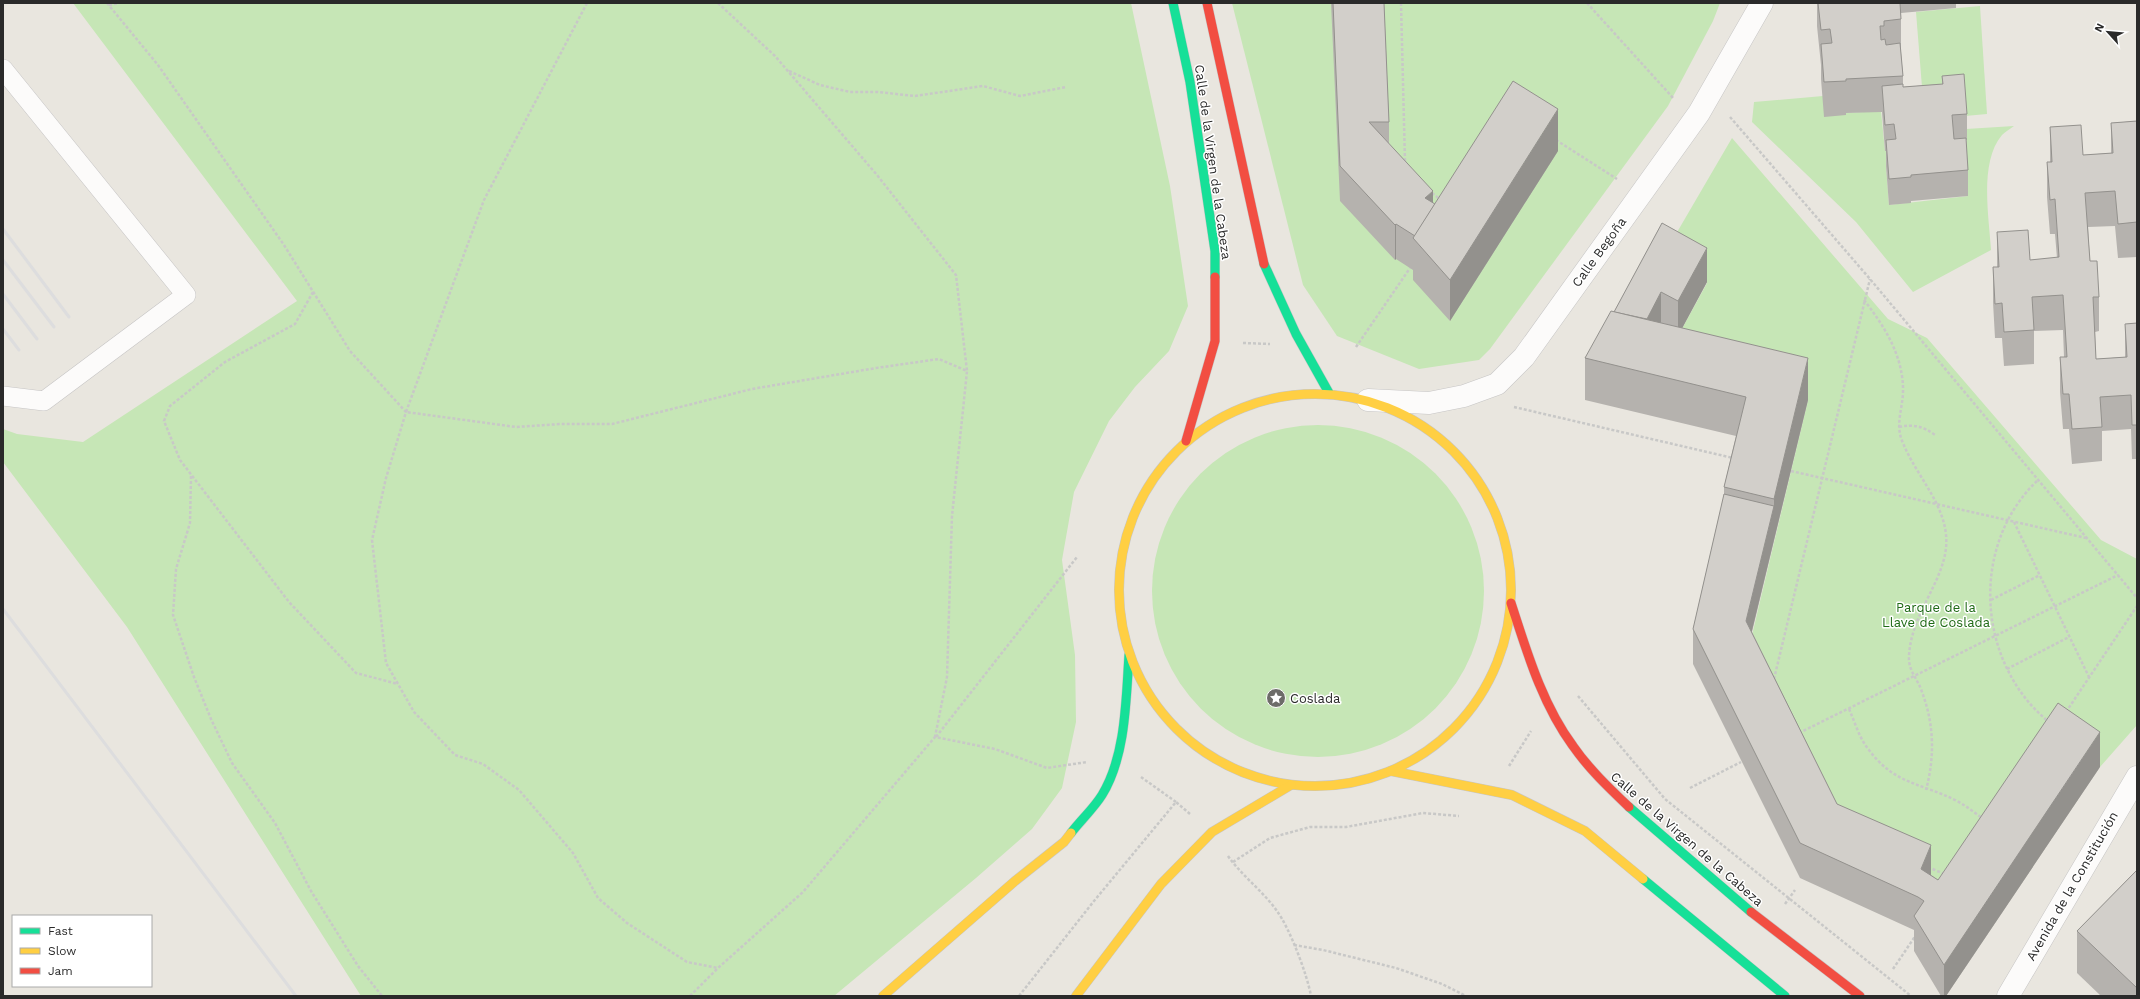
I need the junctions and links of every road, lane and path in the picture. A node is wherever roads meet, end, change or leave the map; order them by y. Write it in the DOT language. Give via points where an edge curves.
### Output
graph roads {
  1 [pos="119,3"];
  2 [pos="587,3"];
  3 [pos="718,3"];
  4 [pos="1173,3"];
  5 [pos="1207,3"];
  6 [pos="1401,3"];
  7 [pos="1587,3"];
  8 [pos="1762,3"];
  9 [pos="108,4"];
  10 [pos="3,69"];
  11 [pos="788,71"];
  12 [pos="1066,86"];
  13 [pos="1678,103"];
  14 [pos="1730,117"];
  15 [pos="1550,136"];
  16 [pos="1405,167"];
  17 [pos="1621,181"];
  18 [pos="1425,188"];
  19 [pos="1444,202"];
  20 [pos="1410,268"];
  21 [pos="1870,279"];
  22 [pos="313,292"];
  23 [pos="1864,300"];
  24 [pos="1296,334"];
  25 [pos="1215,341"];
  26 [pos="1356,347"];
  27 [pos="967,371"];
  28 [pos="1329,393"];
  29 [pos="3,396"];
  30 [pos="1368,400"];
  31 [pos="1513,407"];
  32 [pos="406,412"];
  33 [pos="1899,426"];
  34 [pos="1935,435"];
  35 [pos="1186,441"];
  36 [pos="1741,460"];
  37 [pos="1791,471"];
  38 [pos="190,476"];
  39 [pos="1821,478"];
  40 [pos="2037,481"];
  41 [pos="1936,504"];
  42 [pos="2008,521"];
  43 [pos="2014,522"];
  44 [pos="2086,538"];
  45 [pos="1077,557"];
  46 [pos="2040,575"];
  47 [pos="2118,575"];
  48 [pos="2137,598"];
  49 [pos="1991,600"];
  50 [pos="1511,601"];
  51 [pos="2055,606"];
  52 [pos="2137,606"];
  53 [pos="1995,636"];
  54 [pos="2069,637"];
  55 [pos="1129,654"];
  56 [pos="2006,669"];
  57 [pos="1913,676"];
  58 [pos="2089,678"];
  59 [pos="398,684"];
  60 [pos="1776,684"];
  61 [pos="1849,709"];
  62 [pos="2064,715"];
  63 [pos="2052,724"];
  64 [pos="1796,728"];
  65 [pos="1799,735"];
  66 [pos="1794,736"];
  67 [pos="935,737"];
  68 [pos="1084,761"];
  69 [pos="1741,762"];
  70 [pos="1391,771"];
  71 [pos="2137,776"];
  72 [pos="1291,785"];
  73 [pos="1690,788"];
  74 [pos="1926,790"];
  75 [pos="1170,809"];
  76 [pos="1986,820"];
  77 [pos="1233,862"];
  78 [pos="1926,866"];
  79 [pos="1947,875"];
  80 [pos="1918,932"];
  81 [pos="1294,945"];
  82 [pos="718,968"];
  83 [pos="1893,969"];
  84 [pos="382,996"];
  85 [pos="690,996"];
  86 [pos="883,996"];
  87 [pos="1019,996"];
  88 [pos="1076,996"];
  89 [pos="1311,996"];
  90 [pos="1466,996"];
  91 [pos="1785,996"];
  92 [pos="1860,996"];
  93 [pos="2008,996"];
  1 -- 9 [label="path"];
  2 -- 32 [label="path" via="484,200"];
  3 -- 11 [label="path"];
  4 -- 25 [label="main road, Calle de la Virgen de la Cabeza" via="1190,82 1215,251"];
  5 -- 24 [label="main road, Calle de la Virgen de la Cabeza" via="1261,258"];
  6 -- 16 [label="path"];
  7 -- 13 [label="path"];
  8 -- 30 [label="street, Calle Begoña" via="1720,78 1674,149 1524,357 1496,384 1457,397 1429,403"];
  9 -- 22 [label="path" via="158,65 284,245"];
  10 -- 29 [label="lane" via="186,295 44,402"];
  11 -- 12 [label="path" via="820,85 850,92 915,96 984,86 1020,96"];
  11 -- 27 [label="path" via="956,275"];
  14 -- 21 [label="path"];
  15 -- 17 [label="path"];
  18 -- 19 [label="path"];
  20 -- 26 [label="path"];
  21 -- 23 [label="path"];
  21 -- 40 [label="path"];
  22 -- 32 [label="path" via="350,351"];
  22 -- 38 [label="path" via="295,324 225,362 170,406 164,421 180,460"];
  23 -- 33 [label="path" via="1892,339 1902,375 1903,393"];
  23 -- 39 [label="path"];
  24 -- 25 [label="path" via="1279,344"];
  24 -- 28 [label="main road, Calle de la Virgen de la Cabeza"];
  25 -- 35 [label="main road, Calle de la Virgen de la Cabeza"];
  27 -- 32 [label="path" via="938,359 876,368 752,389 612,424 560,424 516,428"];
  27 -- 67 [label="path" via="952,516 947,677"];
  28 -- 30 [label="main road"];
  28 -- 35 [label="main road" via="1277,396 1229,413"];
  30 -- 50 [label="main road" via="1417,421 1458,455 1489,498 1507,548"];
  31 -- 36 [label="path"];
  32 -- 59 [label="path" via="386,478 372,540 386,663"];
  33 -- 34 [label="path" via="1916,425"];
  33 -- 41 [label="path" via="1902,442"];
  35 -- 55 [label="main road" via="1148,485 1125,539 1118,597"];
  37 -- 39 [label="path"];
  38 -- 59 [label="path" via="289,602 356,672"];
  38 -- 84 [label="path" via="190,523 176,570 173,615 194,678 210,719 232,763 275,823 311,891 358,966"];
  39 -- 41 [label="path"];
  39 -- 60 [label="path" via="1773,677"];
  40 -- 42 [label="path" via="2020,501"];
  40 -- 44 [label="path"];
  41 -- 42 [label="path"];
  41 -- 57 [label="path" via="1944,519 1947,533 1946,549 1942,565 1912,634 1909,656"];
  42 -- 43 [label="path"];
  42 -- 49 [label="path" via="1991,572"];
  43 -- 44 [label="path"];
  43 -- 46 [label="path"];
  44 -- 47 [label="path"];
  45 -- 67 [label="path"];
  46 -- 49 [label="path"];
  46 -- 51 [label="path"];
  47 -- 48 [label="path"];
  47 -- 51 [label="path"];
  49 -- 53 [label="path"];
  50 -- 70 [label="main road" via="1500,655 1475,703 1438,743"];
  50 -- 92 [label="main road, Calle de la Virgen de la Cabeza" via="1535,674 1552,712 1564,733 1603,783 1666,841 1767,926"];
  51 -- 53 [label="path"];
  51 -- 54 [label="path"];
  52 -- 58 [label="path"];
  53 -- 56 [label="path"];
  53 -- 57 [label="path"];
  54 -- 56 [label="path"];
  54 -- 58 [label="path"];
  55 -- 72 [label="main road" via="1154,703 1191,744 1238,771"];
  55 -- 86 [label="main road" via="1125,713 1115,768 1102,795 1064,842"];
  56 -- 63 [label="path" via="2023,696"];
  57 -- 61 [label="path"];
  57 -- 74 [label="path" via="1922,689 1932,730 1932,768"];
  58 -- 62 [label="path"];
  59 -- 82 [label="path" via="414,712 455,755 483,764 519,790 573,853 598,898 627,923 687,962"];
  61 -- 66 [label="path"];
  61 -- 74 [label="path" via="1868,749 1885,768 1901,779"];
  64 -- 65 [label="path"];
  67 -- 68 [label="path" via="995,749 1047,768"];
  67 -- 82 [label="path" via="803,892"];
  69 -- 73 [label="path"];
  70 -- 72 [label="main road" via="1342,785"];
  70 -- 91 [label="main road" via="1512,795 1585,831"];
  71 -- 93 [label="street, Avenida de la Constitución"];
  72 -- 88 [label="main road" via="1212,832 1162,884"];
  74 -- 76 [label="path" via="1957,801"];
  75 -- 87 [label="path"];
  77 -- 81 [label="path" via="1277,911"];
  78 -- 79 [label="path"];
  80 -- 83 [label="path"];
  81 -- 89 [label="path"];
  81 -- 90 [label="path" via="1396,968 1442,984"];
  82 -- 85 [label="path"];
}
